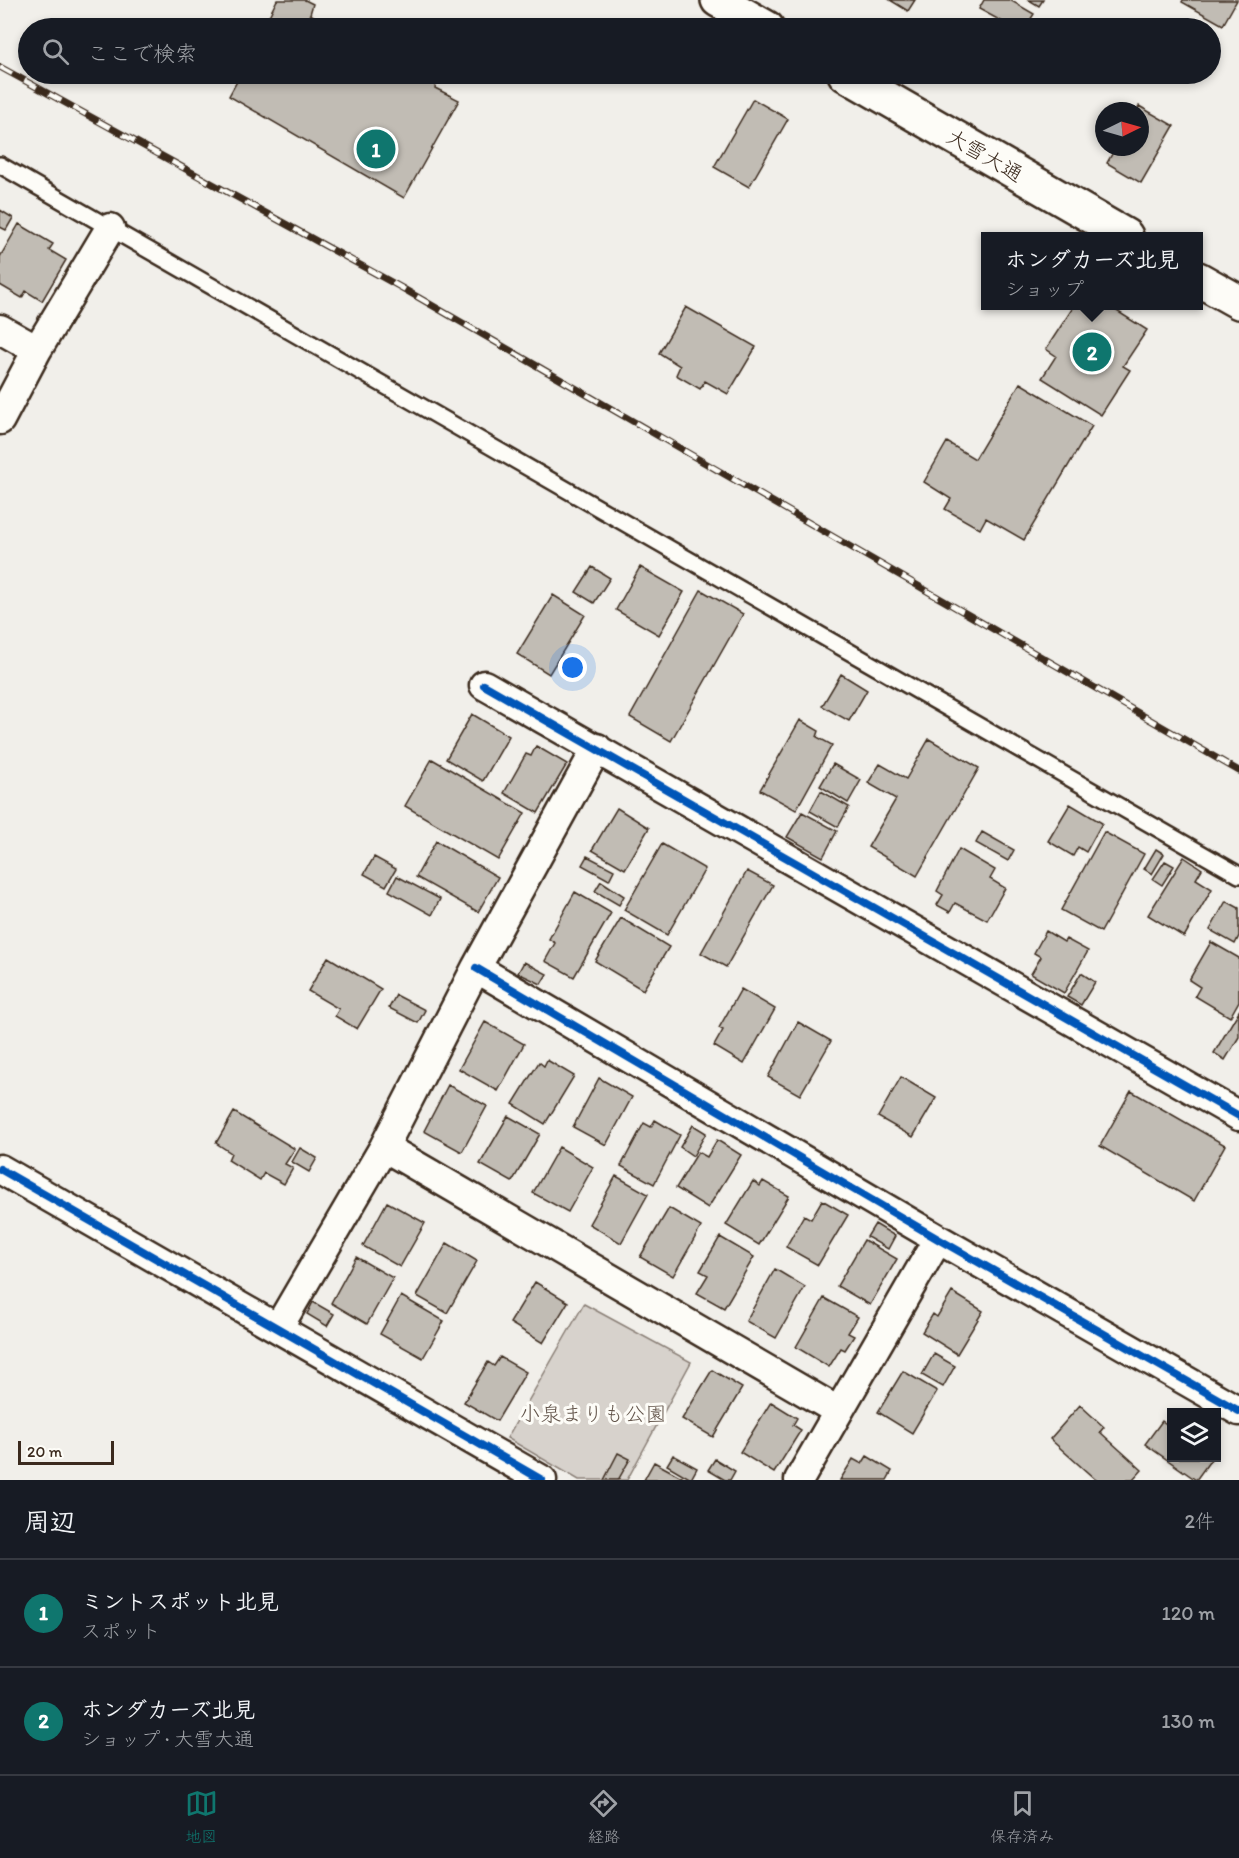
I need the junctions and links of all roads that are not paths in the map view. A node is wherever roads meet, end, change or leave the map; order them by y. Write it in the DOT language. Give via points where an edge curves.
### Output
graph roads {
  1 [pos="718,0"];
  2 [pos="750,18"];
  3 [pos="862,84"];
  4 [pos="0,165"];
  5 [pos="110,228"];
  6 [pos="1117,232"];
  7 [pos="1203,282"];
  8 [pos="1239,302"];
  9 [pos="0,329"];
  10 [pos="37,350"];
  11 [pos="0,420"];
  12 [pos="484,685"];
  13 [pos="597,748"];
  14 [pos="1239,875"];
  15 [pos="476,968"];
  16 [pos="1239,1116"];
  17 [pos="384,1147"];
  18 [pos="0,1169"];
  19 [pos="938,1239"];
  20 [pos="278,1328"];
  21 [pos="838,1411"];
  22 [pos="1239,1411"];
  23 [pos="542,1480"];
  24 [pos="799,1480"];
  1 -- 2 [label="highway"];
  3 -- 6 [label="highway, 大雪大通"];
  4 -- 5 [label="lane"];
  5 -- 10 [label="street"];
  5 -- 14 [label="lane"];
  7 -- 8 [label="highway"];
  9 -- 10 [label="street"];
  10 -- 11 [label="street"];
  12 -- 13 [label="street"];
  13 -- 15 [label="street"];
  13 -- 16 [label="street"];
  15 -- 17 [label="street"];
  15 -- 19 [label="street"];
  17 -- 20 [label="street"];
  17 -- 21 [label="street"];
  18 -- 20 [label="street"];
  19 -- 21 [label="street"];
  19 -- 22 [label="street"];
  20 -- 23 [label="street"];
  21 -- 24 [label="street"];
}
